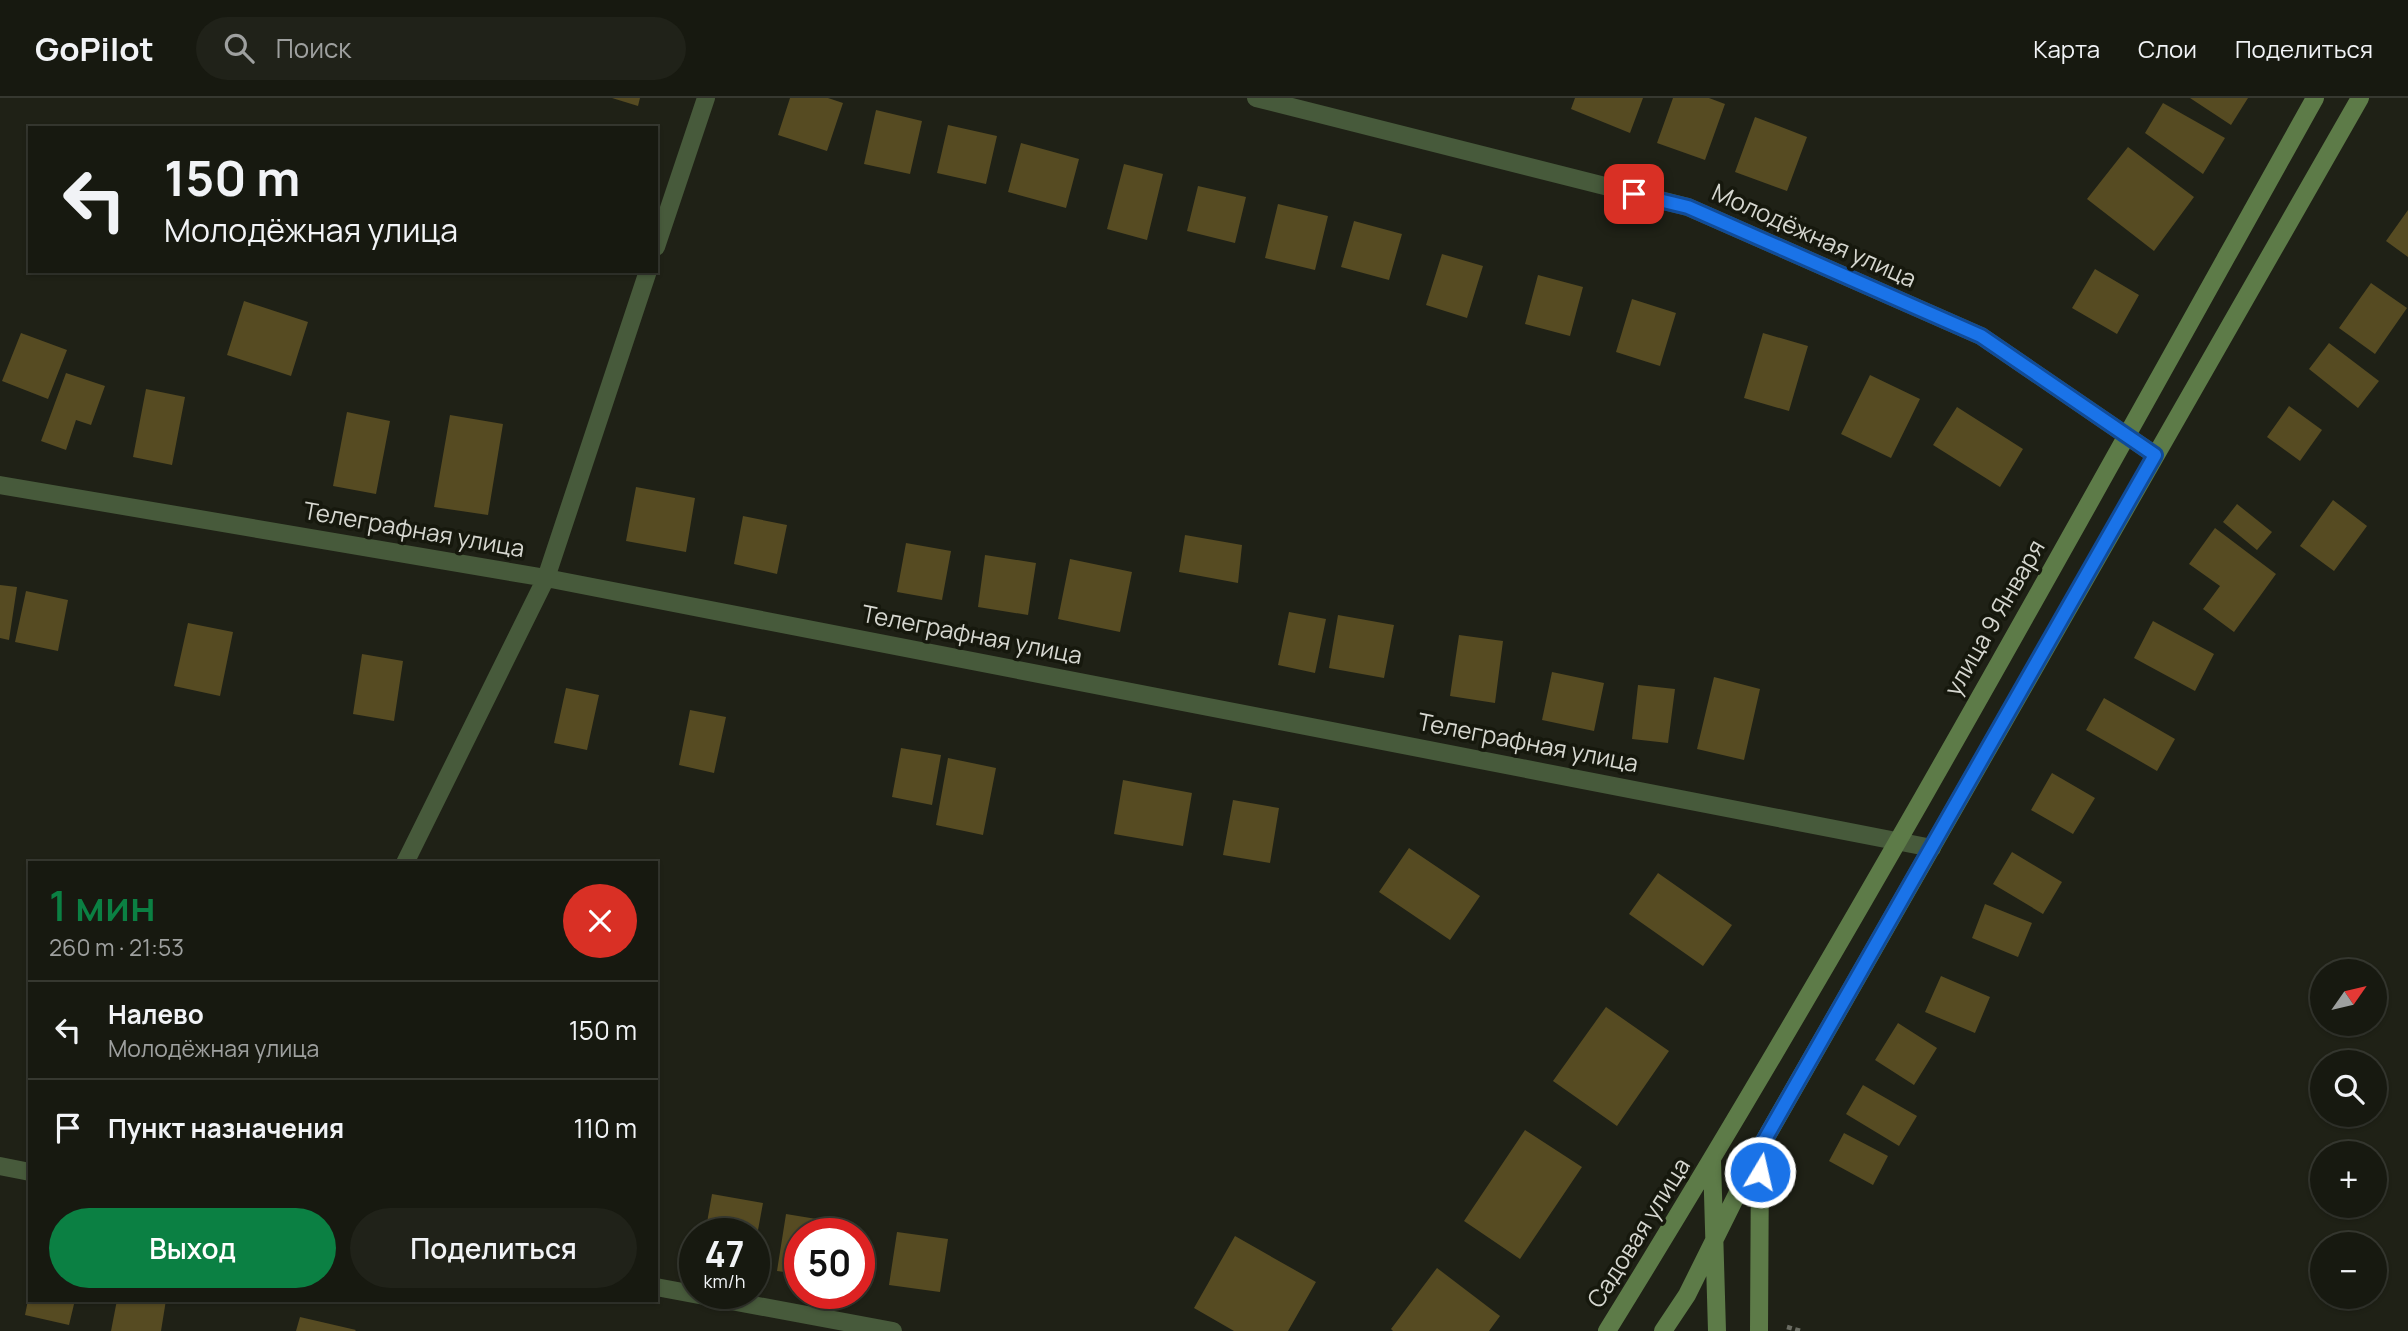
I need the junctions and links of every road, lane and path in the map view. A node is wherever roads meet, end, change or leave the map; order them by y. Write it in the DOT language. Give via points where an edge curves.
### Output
graph roads {
  1 [pos="706,98"];
  2 [pos="1256,98"];
  3 [pos="2315,98"];
  4 [pos="2360,98"];
  5 [pos="658,241"];
  6 [pos="647,273"];
  7 [pos="2127,435"];
  8 [pos="2155,455"];
  9 [pos="0,485"];
  10 [pos="547,578"];
  11 [pos="1897,840"];
  12 [pos="1931,848"];
  13 [pos="406,861"];
  14 [pos="1760,1148"];
  15 [pos="1712,1160"];
  16 [pos="0,1166"];
  17 [pos="28,1171"];
  18 [pos="1714,1240"];
  19 [pos="658,1287"];
  20 [pos="893,1331"];
  21 [pos="1606,1331"];
  22 [pos="1663,1331"];
  23 [pos="1717,1331"];
  24 [pos="1759,1331"];
  1 -- 5 [label="street"];
  2 -- 7 [label="street, Молодёжная улица" via="1688,207 1981,336"];
  3 -- 7 [label="main road, улица 9 Января"];
  4 -- 8 [label="main road"];
  6 -- 10 [label="street"];
  7 -- 8 [label="street, Молодёжная улица"];
  7 -- 11 [label="main road, улица 9 Января"];
  8 -- 12 [label="main road"];
  9 -- 10 [label="street, Телеграфная улица"];
  10 -- 11 [label="street, Телеграфная улица"];
  10 -- 13 [label="street"];
  11 -- 12 [label="street, Телеграфная улица"];
  11 -- 15 [label="main road, улица 9 Января"];
  12 -- 14 [label="main road"];
  14 -- 18 [label="main road"];
  14 -- 24 [label="main road"];
  15 -- 18 [label="main road"];
  15 -- 21 [label="main road, Садовая улица"];
  16 -- 17 [label="street"];
  18 -- 22 [label="main road"];
  18 -- 23 [label="main road"];
  19 -- 20 [label="street"];
}
